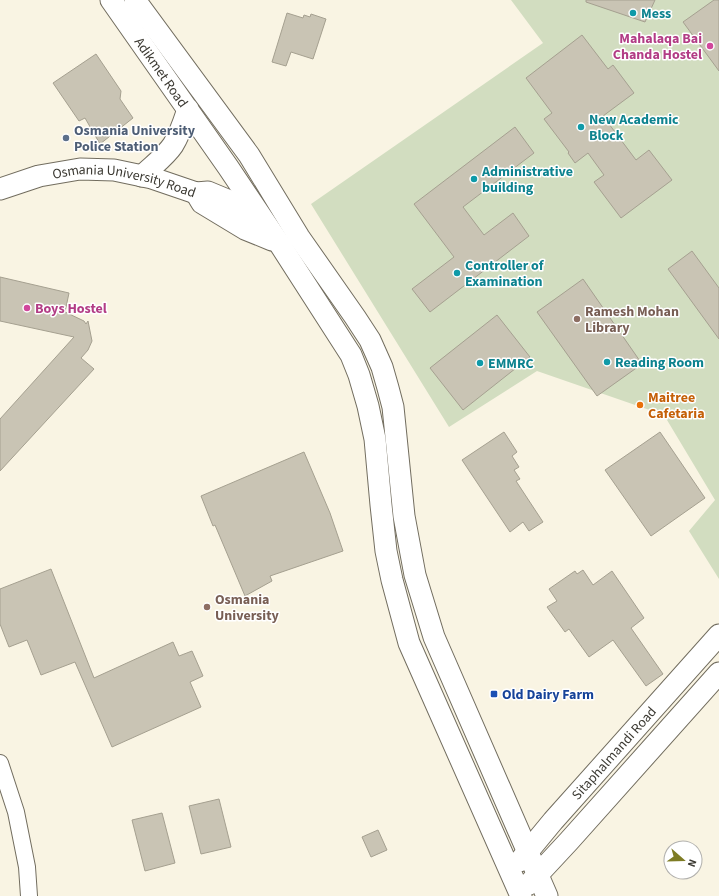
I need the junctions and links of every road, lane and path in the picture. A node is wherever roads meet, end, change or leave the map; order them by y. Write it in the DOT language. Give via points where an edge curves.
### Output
graph roads {
  1 [pos="111,0"];
  2 [pos="135,0"];
  3 [pos="188,109"];
  4 [pos="142,176"];
  5 [pos="0,189"];
  6 [pos="289,240"];
  7 [pos="719,635"];
  8 [pos="719,673"];
  9 [pos="0,763"];
  10 [pos="528,852"];
  11 [pos="510,872"];
  12 [pos="538,874"];
  13 [pos="520,895"];
  14 [pos="28,896"];
  15 [pos="547,896"];
  1 -- 3 [label="main road, Adikmet Road"];
  2 -- 6 [label="main road, Adikmet Road" via="249,155"];
  3 -- 4 [label="main road" via="174,144"];
  3 -- 6 [label="main road, Adikmet Road" via="228,167"];
  4 -- 5 [label="main road, Osmania University Road" via="114,170 80,169 39,176"];
  4 -- 6 [label="main road, Osmania University Road" via="196,193 202,203 245,229"];
  6 -- 10 [label="main road" via="355,317 370,340 382,367 393,407 404,516 416,574 434,636"];
  6 -- 11 [label="main road" via="351,355 359,375 375,439 386,551 409,643"];
  7 -- 10 [label="main road, Sitaphalmandi Road"];
  8 -- 12 [label="main road, Sitaphalmandi Road"];
  9 -- 14 [label="street" via="16,812 27,867"];
  10 -- 11 [label="main road, Sitaphalmandi Road"];
  10 -- 12 [label="main road"];
  11 -- 13 [label="main road"];
  12 -- 13 [label="main road, Sitaphalmandi Road"];
  12 -- 15 [label="main road"];
}
